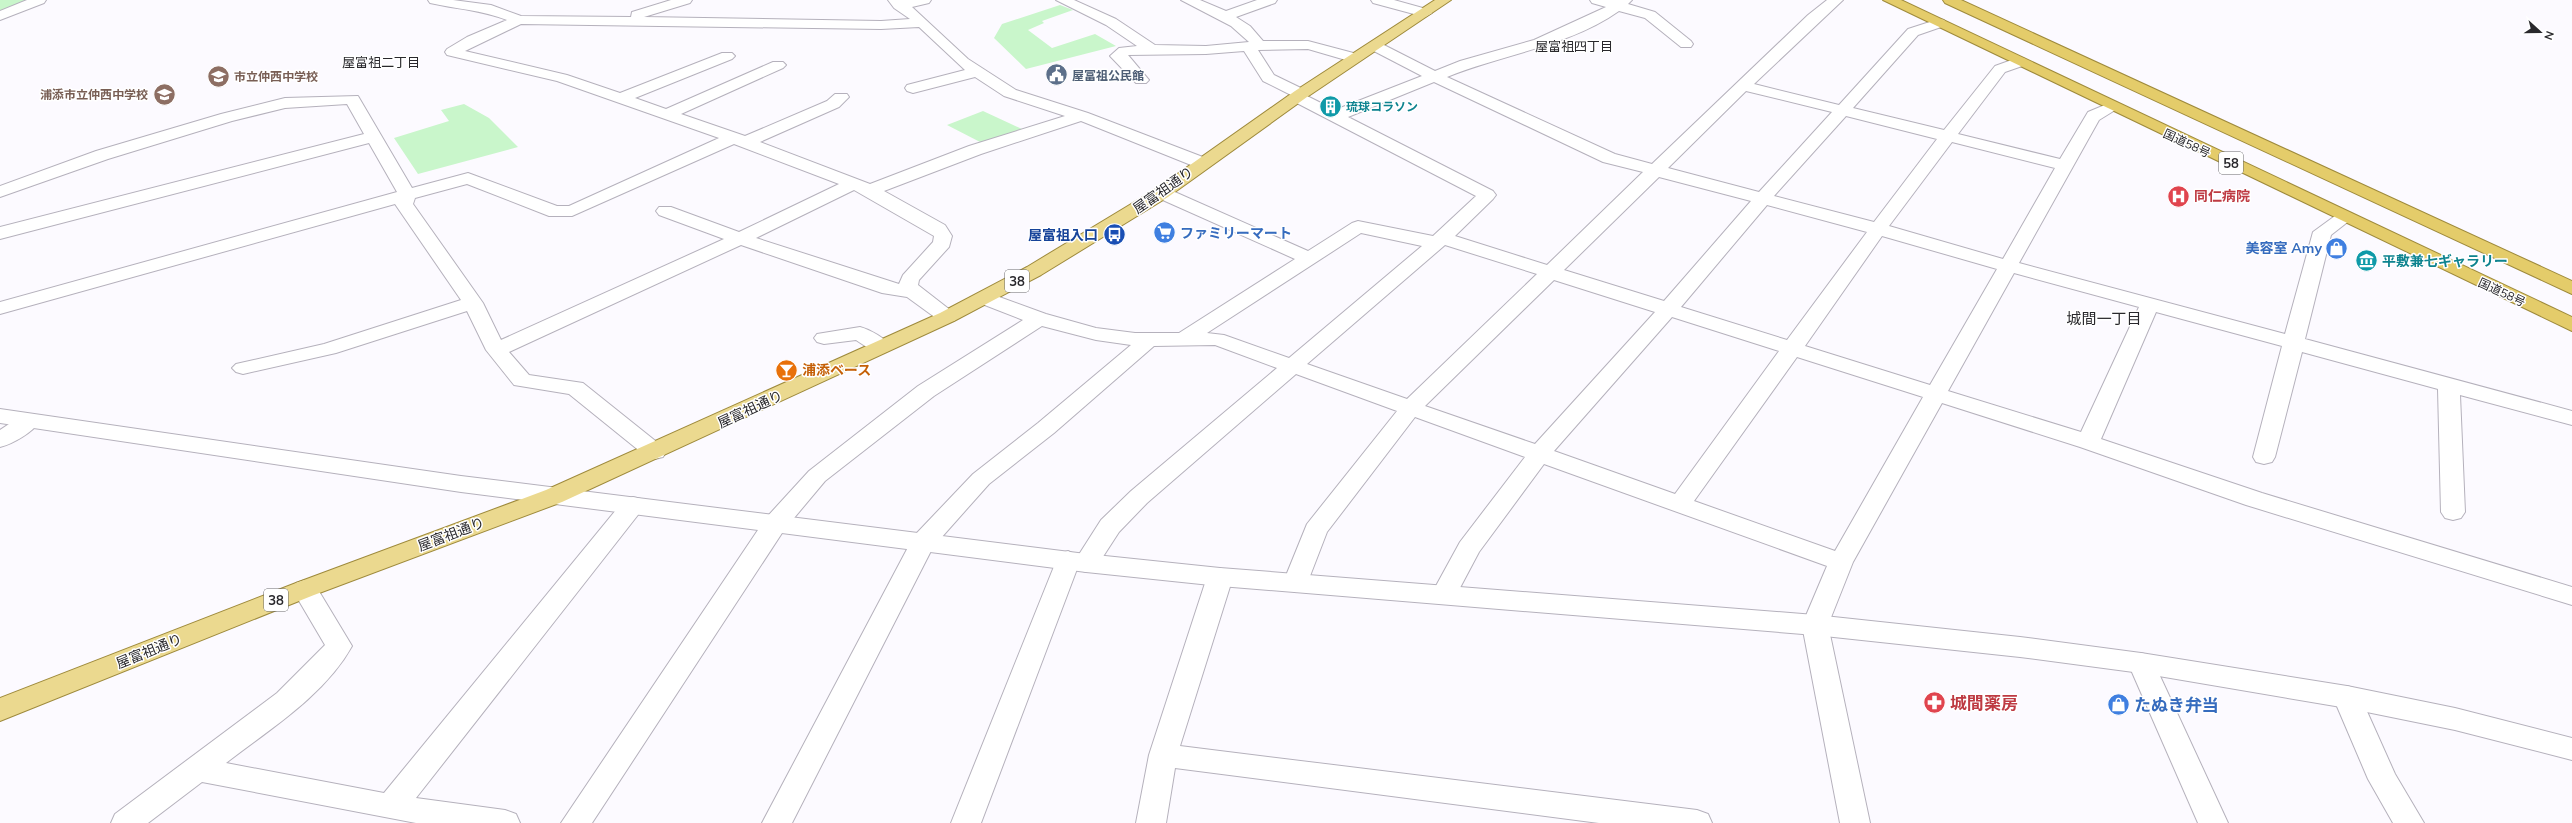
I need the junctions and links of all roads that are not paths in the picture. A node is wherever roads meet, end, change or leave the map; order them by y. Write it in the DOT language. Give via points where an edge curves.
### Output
graph roads {
  1 [pos="39,0"];
  2 [pos="435,0"];
  3 [pos="685,0"];
  4 [pos="924,0"];
  5 [pos="1063,0"];
  6 [pos="1188,0"];
  7 [pos="1270,0"];
  8 [pos="1378,0"];
  9 [pos="1444,0"];
  10 [pos="1597,0"];
  11 [pos="1836,0"];
  12 [pos="1890,0"];
  13 [pos="1950,0"];
  14 [pos="897,2"];
  15 [pos="1621,3"];
  16 [pos="1425,13"];
  17 [pos="0,16"];
  18 [pos="1225,16"];
  19 [pos="519,20"];
  20 [pos="618,20"];
  21 [pos="923,23"];
  22 [pos="1939,23"];
  23 [pos="1686,44"];
  24 [pos="1254,45"];
  25 [pos="1375,46"];
  26 [pos="1152,49"];
  27 [pos="727,56"];
  28 [pos="1356,58"];
  29 [pos="2020,62"];
  30 [pos="778,65"];
  31 [pos="977,72"];
  32 [pos="1436,77"];
  33 [pos="1141,80"];
  34 [pos="1744,86"];
  35 [pos="913,88"];
  36 [pos="1299,96"];
  37 [pos="840,97"];
  38 [pos="621,98"];
  39 [pos="2112,107"];
  40 [pos="1842,110"];
  41 [pos="667,114"];
  42 [pos="1082,116"];
  43 [pos="1336,116"];
  44 [pos="1948,136"];
  45 [pos="373,137"];
  46 [pos="740,140"];
  47 [pos="1202,163"];
  48 [pos="2065,165"];
  49 [pos="1656,170"];
  50 [pos="862,187"];
  51 [pos="0,192"];
  52 [pos="1162,192"];
  53 [pos="407,195"];
  54 [pos="1763,198"];
  55 [pos="665,211"];
  56 [pos="2345,217"];
  57 [pos="1878,228"];
  58 [pos="0,233"];
  59 [pos="741,238"];
  60 [pos="1439,240"];
  61 [pos="1308,258"];
  62 [pos="2008,266"];
  63 [pos="1553,272"];
  64 [pos="2572,288"];
  65 [pos="912,292"];
  66 [pos="984,298"];
  67 [pos="473,303"];
  68 [pos="2150,304"];
  69 [pos="0,308"];
  70 [pos="1668,309"];
  71 [pos="947,317"];
  72 [pos="1039,319"];
  73 [pos="2572,325"];
  74 [pos="824,338"];
  75 [pos="1151,338"];
  76 [pos="1185,338"];
  77 [pos="2293,344"];
  78 [pos="881,347"];
  79 [pos="1791,348"];
  80 [pos="496,350"];
  81 [pos="1294,366"];
  82 [pos="243,368"];
  83 [pos="2449,386"];
  84 [pos="1936,394"];
  85 [pos="1411,407"];
  86 [pos="0,416"];
  87 [pos="2572,418"];
  88 [pos="29,421"];
  89 [pos="0,440"];
  90 [pos="2088,442"];
  91 [pos="655,452"];
  92 [pos="1540,453"];
  93 [pos="2264,458"];
  94 [pos="554,496"];
  95 [pos="633,505"];
  96 [pos="1679,505"];
  97 [pos="2453,512"];
  98 [pos="775,524"];
  99 [pos="923,542"];
  100 [pos="1077,562"];
  101 [pos="1841,562"];
  102 [pos="1220,577"];
  103 [pos="1296,583"];
  104 [pos="306,589"];
  105 [pos="1444,595"];
  106 [pos="2572,596"];
  107 [pos="1815,625"];
  108 [pos="2141,663"];
  109 [pos="2347,697"];
  110 [pos="0,710"];
  111 [pos="2572,749"];
  112 [pos="1163,755"];
  113 [pos="197,769"];
  114 [pos="391,807"];
  115 [pos="126,823"];
  116 [pos="505,823"];
  117 [pos="576,823"];
  118 [pos="777,823"];
  119 [pos="966,823"];
  120 [pos="1151,823"];
  121 [pos="1697,823"];
  122 [pos="1856,823"];
  123 [pos="2213,823"];
  124 [pos="2409,823"];
  1 -- 17 [label="street"];
  2 -- 19 [label="street" via="491,9"];
  3 -- 20 [label="street"];
  4 -- 14 [label="street"];
  5 -- 26 [label="street" via="1111,22"];
  6 -- 18 [label="street"];
  7 -- 18 [label="street"];
  8 -- 16 [label="street"];
  9 -- 16 [label="main road, 屋富祖通り / 38"];
  10 -- 15 [label="street"];
  11 -- 34 [label="street" via="1813,18"];
  12 -- 22 [label="highway, 国道58号 / 58"];
  13 -- 64 [label="highway, 58"];
  14 -- 21 [label="street"];
  15 -- 23 [label="street" via="1650,15"];
  15 -- 32 [label="street" via="1604,15 1540,43 1465,64"];
  16 -- 25 [label="main road, 屋富祖通り / 38"];
  18 -- 24 [label="street" via="1250,31"];
  19 -- 20 [label="street"];
  19 -- 38 [label="street" via="472,40 452,52 562,78"];
  20 -- 21 [label="street" via="881,25"];
  21 -- 31 [label="street" via="963,62"];
  22 -- 29 [label="highway, 国道58号 / 58"];
  22 -- 40 [label="street" via="1913,32"];
  24 -- 26 [label="street" via="1206,50"];
  24 -- 28 [label="street" via="1308,45"];
  24 -- 36 [label="street" via="1268,78"];
  25 -- 28 [label="main road, 屋富祖通り / 38"];
  25 -- 32 [label="street"];
  26 -- 33 [label="street" via="1124,51 1118,56"];
  27 -- 38 [label="street"];
  28 -- 36 [label="main road, 屋富祖通り / 38"];
  29 -- 39 [label="highway, 国道58号 / 58"];
  29 -- 44 [label="street" via="2000,69"];
  30 -- 41 [label="street"];
  31 -- 35 [label="street"];
  31 -- 42 [label="street" via="1010,93"];
  32 -- 43 [label="street"];
  32 -- 49 [label="street" via="1609,158"];
  34 -- 40 [label="street"];
  34 -- 49 [label="street"];
  36 -- 43 [label="street"];
  36 -- 47 [label="main road, 屋富祖通り / 38"];
  37 -- 46 [label="street" via="833,104"];
  38 -- 41 [label="street"];
  39 -- 48 [label="street" via="2094,115"];
  39 -- 56 [label="highway, 国道58号 / 58"];
  40 -- 44 [label="street"];
  40 -- 54 [label="street"];
  41 -- 46 [label="street"];
  42 -- 47 [label="street"];
  42 -- 50 [label="street" via="1016,134"];
  43 -- 60 [label="street" via="1487,195"];
  44 -- 48 [label="street"];
  44 -- 57 [label="street"];
  45 -- 51 [label="street" via="352,99 285,103 227,117 102,155"];
  45 -- 53 [label="street"];
  45 -- 58 [label="street"];
  46 -- 50 [label="street"];
  46 -- 53 [label="street" via="572,211 555,212 468,178"];
  47 -- 52 [label="main road, 屋富祖通り / 38"];
  48 -- 62 [label="street"];
  49 -- 54 [label="street"];
  49 -- 63 [label="street"];
  50 -- 59 [label="street"];
  50 -- 65 [label="street" via="938,229 943,236 942,243 910,279 908,286"];
  52 -- 61 [label="street"];
  52 -- 66 [label="main road, 屋富祖通り / 38" via="1102,232"];
  53 -- 67 [label="street" via="404,204"];
  53 -- 69 [label="street"];
  54 -- 57 [label="street"];
  54 -- 70 [label="street"];
  55 -- 59 [label="street"];
  56 -- 73 [label="highway, 国道58号 / 58"];
  56 -- 77 [label="street" via="2322,232"];
  57 -- 62 [label="street"];
  57 -- 79 [label="street"];
  59 -- 65 [label="street" via="889,289"];
  59 -- 80 [label="street"];
  60 -- 61 [label="street" via="1358,227"];
  60 -- 63 [label="street"];
  60 -- 81 [label="street"];
  61 -- 76 [label="street"];
  62 -- 68 [label="street"];
  62 -- 84 [label="street"];
  63 -- 70 [label="street"];
  63 -- 85 [label="street"];
  65 -- 71 [label="street"];
  66 -- 71 [label="main road, 屋富祖通り / 38"];
  66 -- 72 [label="street"];
  67 -- 80 [label="street"];
  67 -- 82 [label="street" via="329,349"];
  68 -- 77 [label="street"];
  68 -- 90 [label="street"];
  70 -- 79 [label="street"];
  70 -- 92 [label="street"];
  71 -- 78 [label="main road, 屋富祖通り / 38"];
  72 -- 75 [label="street" via="1135,339"];
  72 -- 98 [label="street" via="926,391 817,476"];
  74 -- 78 [label="street" via="860,333"];
  75 -- 76 [label="street"];
  75 -- 99 [label="street" via="982,479"];
  76 -- 81 [label="street" via="1217,338"];
  77 -- 83 [label="street"];
  77 -- 93 [label="street"];
  78 -- 91 [label="main road, 屋富祖通り / 38"];
  79 -- 84 [label="street"];
  79 -- 96 [label="street"];
  80 -- 91 [label="street" via="522,380 575,388"];
  81 -- 85 [label="street"];
  81 -- 100 [label="street" via="1139,497"];
  83 -- 87 [label="street"];
  83 -- 97 [label="street"];
  84 -- 90 [label="street"];
  84 -- 101 [label="street"];
  85 -- 92 [label="street"];
  85 -- 103 [label="street" via="1316,530"];
  86 -- 88 [label="street"];
  88 -- 89 [label="street"];
  88 -- 94 [label="street"];
  90 -- 106 [label="street" via="2254,499"];
  91 -- 94 [label="main road, 屋富祖通り / 38"];
  92 -- 96 [label="street"];
  92 -- 105 [label="street" via="1469,548"];
  94 -- 95 [label="street"];
  94 -- 104 [label="main road, 屋富祖通り / 38"];
  95 -- 98 [label="street"];
  95 -- 114 [label="street"];
  96 -- 101 [label="street"];
  98 -- 99 [label="street"];
  98 -- 117 [label="street"];
  99 -- 100 [label="street"];
  99 -- 118 [label="street"];
  100 -- 102 [label="street"];
  100 -- 119 [label="street"];
  101 -- 107 [label="street"];
  102 -- 103 [label="street"];
  102 -- 112 [label="street"];
  103 -- 105 [label="street"];
  104 -- 110 [label="main road, 屋富祖通り / 38"];
  104 -- 113 [label="street" via="338,646 320,669 287,701"];
  105 -- 107 [label="street"];
  107 -- 108 [label="street"];
  107 -- 122 [label="street"];
  108 -- 109 [label="street"];
  108 -- 123 [label="street"];
  109 -- 111 [label="street" via="2455,719"];
  109 -- 124 [label="street" via="2383,779"];
  112 -- 120 [label="street"];
  112 -- 121 [label="street"];
  113 -- 114 [label="street"];
  113 -- 115 [label="street"];
  114 -- 116 [label="street"];
}
